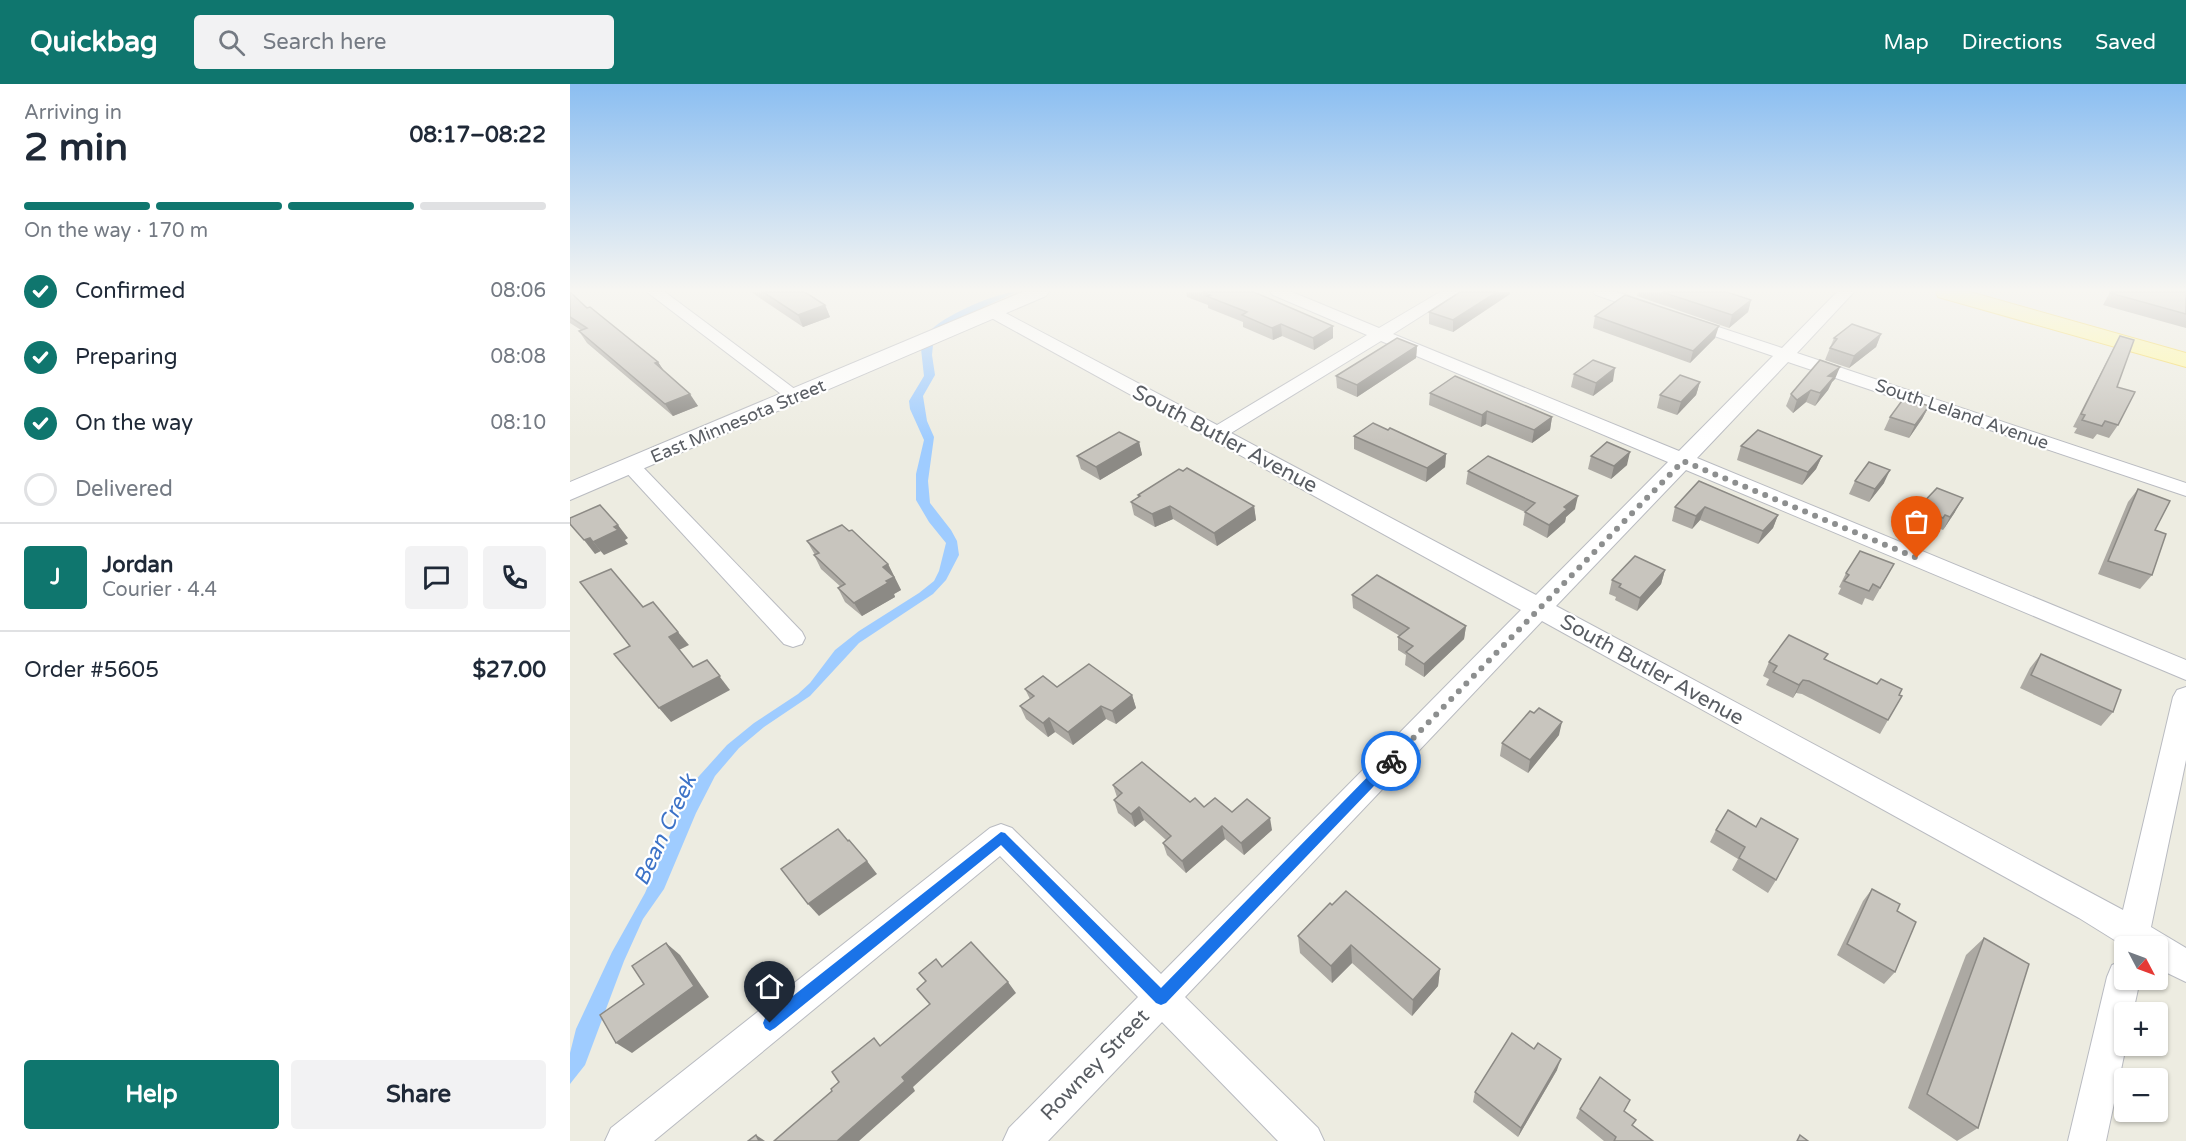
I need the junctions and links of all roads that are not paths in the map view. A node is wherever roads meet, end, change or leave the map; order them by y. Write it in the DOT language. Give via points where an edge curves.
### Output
graph roads {
  1 [pos="721,341"];
  2 [pos="923,341"];
  3 [pos="1046,341"];
  4 [pos="1370,341"];
  5 [pos="1396,341"];
  6 [pos="1746,341"];
  7 [pos="1799,341"];
  8 [pos="2120,341"];
  9 [pos="1786,355"];
  10 [pos="2186,360"];
  11 [pos="795,396"];
  12 [pos="1216,434"];
  13 [pos="1683,461"];
  14 [pos="631,466"];
  15 [pos="2186,490"];
  16 [pos="570,492"];
  17 [pos="1539,608"];
  18 [pos="793,638"];
  19 [pos="2186,670"];
  20 [pos="2186,697"];
  21 [pos="2132,936"];
  22 [pos="2144,936"];
  23 [pos="2168,957"];
  24 [pos="2186,966"];
  25 [pos="2121,990"];
  26 [pos="1161,998"];
  27 [pos="624,1141"];
  28 [pos="1022,1141"];
  29 [pos="1305,1141"];
  30 [pos="2087,1141"];
  1 -- 11 [label="street"];
  2 -- 11 [label="street, East Minnesota Street"];
  3 -- 12 [label="street, South Butler Avenue"];
  4 -- 12 [label="street"];
  5 -- 13 [label="street"];
  6 -- 9 [label="street, South Leland Avenue"];
  7 -- 9 [label="street, Rowney Street"];
  8 -- 10 [label="main road"];
  9 -- 13 [label="street, Rowney Street"];
  9 -- 15 [label="street, South Leland Avenue"];
  11 -- 14 [label="street, East Minnesota Street"];
  12 -- 17 [label="street, South Butler Avenue"];
  13 -- 17 [label="street, Rowney Street"];
  13 -- 19 [label="street"];
  14 -- 16 [label="street, East Minnesota Street"];
  14 -- 18 [label="street"];
  17 -- 21 [label="street, South Butler Avenue" via="2090,907"];
  17 -- 26 [label="street, Rowney Street"];
  20 -- 22 [label="street"];
  23 -- 24 [label="street, South Butler Avenue"];
  25 -- 30 [label="street"];
  26 -- 27 [label="street" via="1001,837"];
  26 -- 28 [label="street, Rowney Street"];
  26 -- 29 [label="street"];
}
